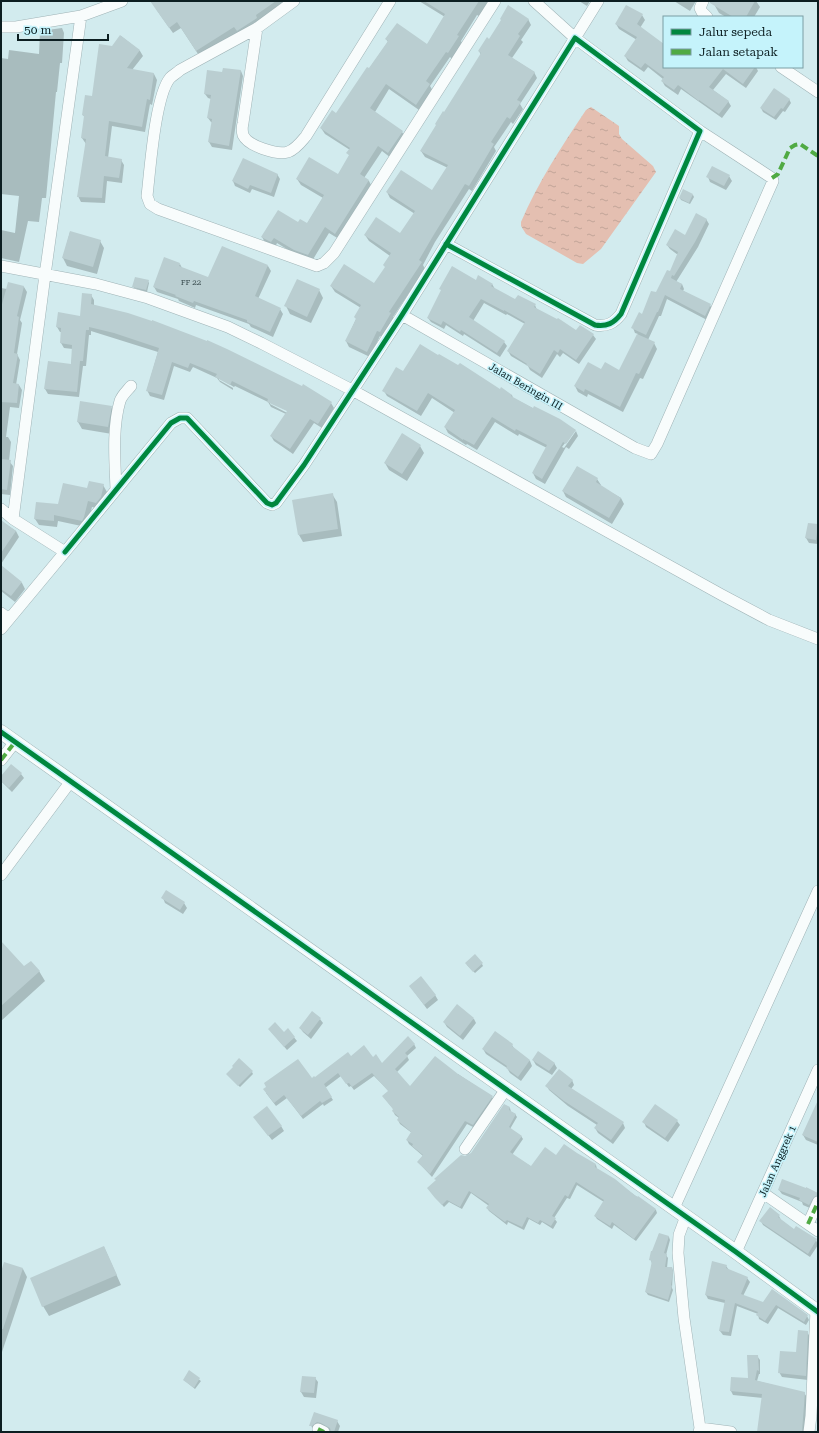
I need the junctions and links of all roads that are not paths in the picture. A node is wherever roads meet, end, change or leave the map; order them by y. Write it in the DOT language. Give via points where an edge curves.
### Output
graph roads {
  1 [pos="122,1"];
  2 [pos="294,1"];
  3 [pos="390,1"];
  4 [pos="495,1"];
  5 [pos="534,1"];
  6 [pos="598,1"];
  7 [pos="703,1"];
  8 [pos="81,16"];
  9 [pos="706,16"];
  10 [pos="1,27"];
  11 [pos="257,28"];
  12 [pos="575,38"];
  13 [pos="782,68"];
  14 [pos="818,92"];
  15 [pos="700,131"];
  16 [pos="446,244"];
  17 [pos="1,266"];
  18 [pos="45,275"];
  19 [pos="402,315"];
  20 [pos="131,386"];
  21 [pos="352,390"];
  22 [pos="116,489"];
  23 [pos="1,509"];
  24 [pos="14,519"];
  25 [pos="65,552"];
  26 [pos="5,616"];
  27 [pos="1,629"];
  28 [pos="818,639"];
  29 [pos="1,732"];
  30 [pos="16,742"];
  31 [pos="1,760"];
  32 [pos="71,781"];
  33 [pos="1,875"];
  34 [pos="818,891"];
  35 [pos="818,1070"];
  36 [pos="506,1089"];
  37 [pos="465,1149"];
  38 [pos="763,1194"];
  39 [pos="818,1202"];
  40 [pos="674,1208"];
  41 [pos="686,1216"];
  42 [pos="808,1224"];
  43 [pos="818,1231"];
  44 [pos="736,1252"];
  45 [pos="817,1311"];
  46 [pos="700,1430"];
  47 [pos="729,1432"];
  48 [pos="809,1432"];
  1 -- 8 [label="street"];
  2 -- 11 [label="street"];
  3 -- 11 [label="street" via="306,136 295,148 286,153 252,145 243,134"];
  4 -- 11 [label="street" via="334,254 317,266 158,209 150,204 147,196 158,114 170,78"];
  5 -- 12 [label="street"];
  6 -- 12 [label="street"];
  7 -- 9 [label="street" via="700,8"];
  8 -- 10 [label="street" via="16,27"];
  8 -- 18 [label="street"];
  12 -- 15 [label="street"];
  12 -- 16 [label="street"];
  13 -- 14 [label="street"];
  15 -- 16 [label="street" via="621,314 609,325 595,325"];
  15 -- 19 [label="street, Jalan Beringin III" via="773,181 651,454 635,448"];
  16 -- 19 [label="street"];
  17 -- 18 [label="street"];
  18 -- 21 [label="street" via="96,284 192,313 228,327"];
  18 -- 24 [label="street"];
  19 -- 21 [label="street"];
  20 -- 22 [label="street" via="120,400 117,418"];
  21 -- 22 [label="street" via="304,465 272,505 267,503 187,418 180,418 171,423"];
  21 -- 28 [label="street" via="722,595 769,620"];
  22 -- 25 [label="street"];
  23 -- 24 [label="street"];
  24 -- 25 [label="street"];
  25 -- 26 [label="street"];
  26 -- 27 [label="street"];
  29 -- 30 [label="street"];
  30 -- 31 [label="street"];
  30 -- 32 [label="street"];
  32 -- 33 [label="street"];
  32 -- 36 [label="street"];
  34 -- 40 [label="street"];
  35 -- 38 [label="street, Jalan Anggrek 1"];
  36 -- 37 [label="street"];
  36 -- 40 [label="street"];
  38 -- 42 [label="street"];
  38 -- 44 [label="street, Jalan Anggrek 1"];
  39 -- 42 [label="street"];
  40 -- 41 [label="street"];
  41 -- 44 [label="street"];
  41 -- 46 [label="street" via="679,1235 678,1254"];
  42 -- 43 [label="street"];
  44 -- 45 [label="street"];
  45 -- 48 [label="street"];
  46 -- 47 [label="street"];
}
